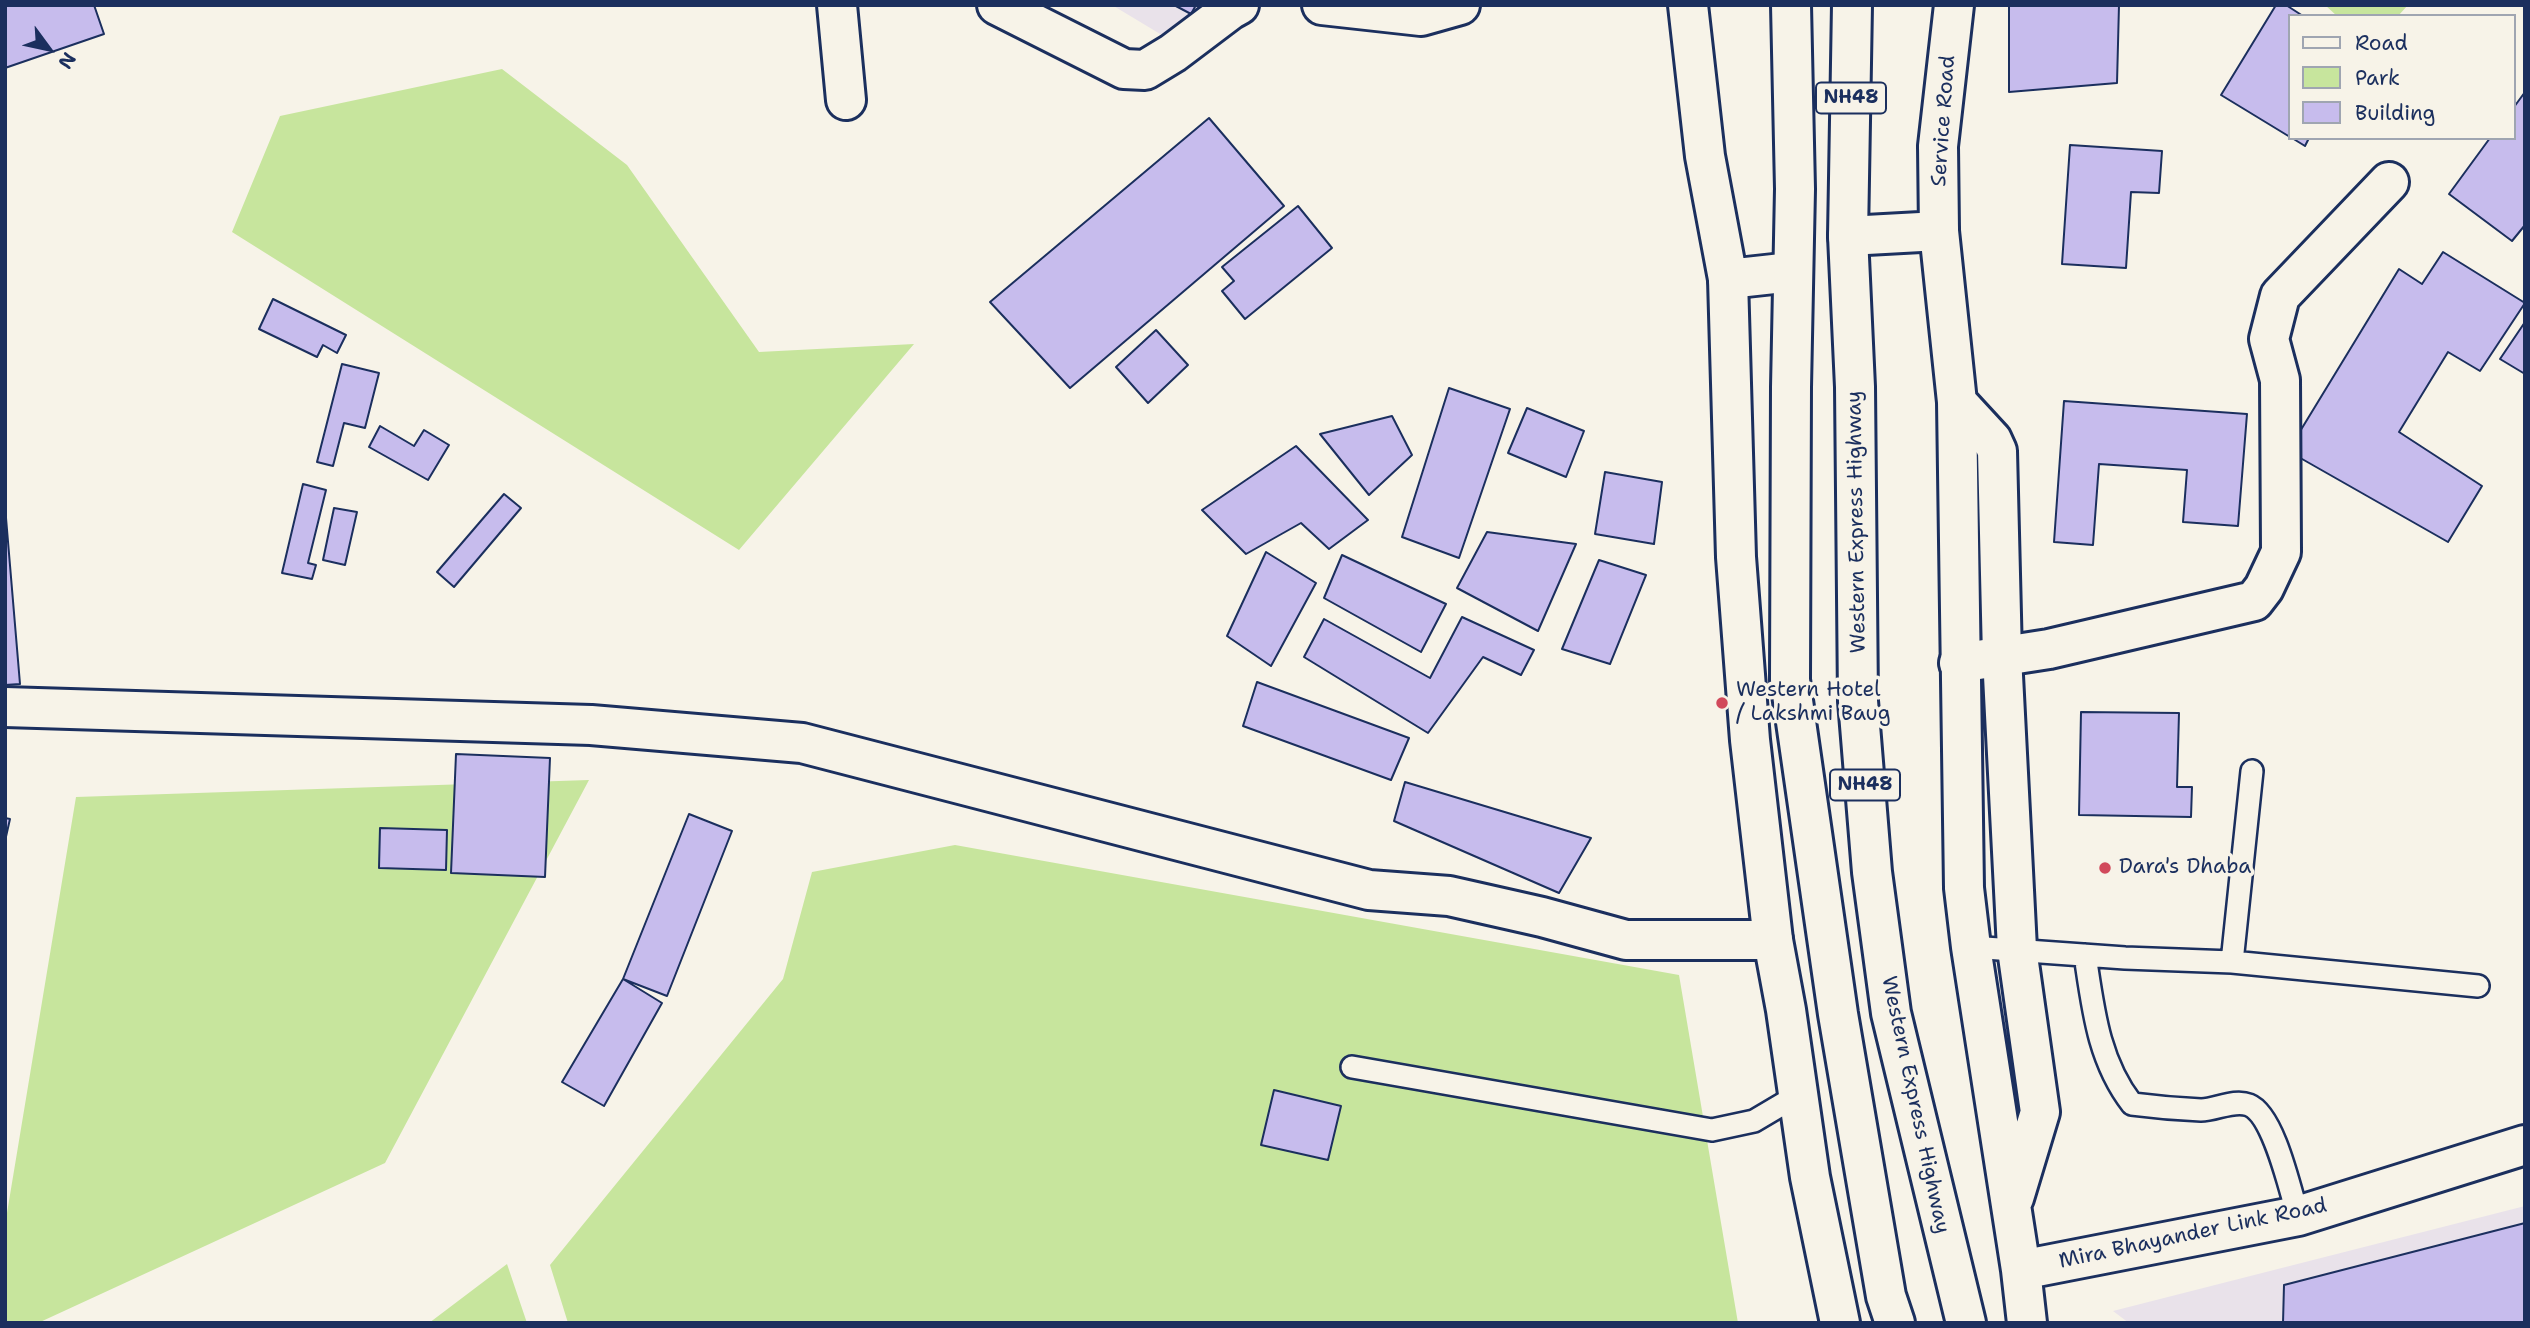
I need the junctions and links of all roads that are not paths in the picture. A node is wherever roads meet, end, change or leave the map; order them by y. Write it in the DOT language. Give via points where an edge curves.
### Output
graph roads {
  1 [pos="837,5"];
  2 [pos="997,5"];
  3 [pos="1239,5"];
  4 [pos="1322,5"];
  5 [pos="1460,5"];
  6 [pos="1688,5"];
  7 [pos="1791,5"];
  8 [pos="1852,5"];
  9 [pos="1954,5"];
  10 [pos="846,100"];
  11 [pos="2389,182"];
  12 [pos="1939,230"];
  13 [pos="1848,236"];
  14 [pos="1792,272"];
  15 [pos="1728,279"];
  16 [pos="1957,402"];
  17 [pos="2002,656"];
  18 [pos="1959,663"];
  19 [pos="5,707"];
  20 [pos="2252,771"];
  21 [pos="1773,940"];
  22 [pos="1971,947"];
  23 [pos="2017,949"];
  24 [pos="2085,955"];
  25 [pos="2232,962"];
  26 [pos="2478,986"];
  27 [pos="1352,1067"];
  28 [pos="1798,1095"];
  29 [pos="2525,1145"];
  30 [pos="2012,1207"];
  31 [pos="2298,1216"];
  32 [pos="2021,1270"];
  33 [pos="1840,1323"];
  34 [pos="1895,1323"];
  35 [pos="1966,1323"];
  36 [pos="2027,1323"];
  1 -- 10 [label="main road"];
  2 -- 3 [label="main road" via="1124,69 1145,70"];
  4 -- 5 [label="main road" via="1421,16"];
  6 -- 15 [label="main road" via="1705,156"];
  7 -- 14 [label="main road, NH48"];
  8 -- 13 [label="main road, Western Express Highway / NH48"];
  9 -- 12 [label="main road, Service Road" via="1938,146"];
  11 -- 17 [label="main road" via="2280,296 2269,339 2280,380 2281,552 2259,595 2254,601"];
  12 -- 13 [label="main road"];
  12 -- 16 [label="main road, Service Road"];
  13 -- 35 [label="main road, Western Express Highway / NH48" via="1855,387 1858,701 1872,872 1891,1013"];
  14 -- 15 [label="main road"];
  14 -- 34 [label="main road, NH48" via="1790,680 1838,1014 1886,1296"];
  15 -- 21 [label="main road" via="1736,557"];
  16 -- 17 [label="main road" via="1997,451"];
  16 -- 18 [label="main road, Service Road"];
  17 -- 18 [label="main road"];
  17 -- 23 [label="main road"];
  18 -- 22 [label="main road, Service Road" via="1964,888"];
  19 -- 21 [label="main road" via="590,725 802,743 1369,890 1449,896 1626,940"];
  20 -- 25 [label="lane"];
  21 -- 28 [label="main road"];
  22 -- 23 [label="lane"];
  22 -- 30 [label="main road, Service Road"];
  23 -- 24 [label="lane"];
  23 -- 30 [label="main road" via="2040,1112"];
  24 -- 25 [label="lane"];
  24 -- 31 [label="lane" via="2099,1038 2117,1084 2132,1104 2203,1110 2249,1105 2263,1116"];
  25 -- 26 [label="lane"];
  27 -- 28 [label="lane" via="1712,1130 1754,1121"];
  28 -- 33 [label="main road"];
  29 -- 31 [label="main road, Mira Bhayander Link Road"];
  30 -- 32 [label="main road, Service Road"];
  31 -- 32 [label="main road, Mira Bhayander Link Road"];
  32 -- 36 [label="main road, Service Road"];
}
